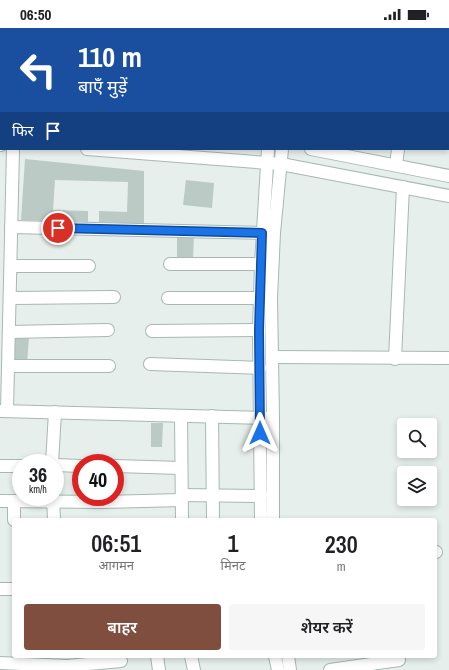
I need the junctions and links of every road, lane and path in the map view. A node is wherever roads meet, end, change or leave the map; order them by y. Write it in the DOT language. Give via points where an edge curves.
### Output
graph roads {
  1 [pos="13,150"];
  2 [pos="100,150"];
  3 [pos="268,150"];
  4 [pos="282,150"];
  5 [pos="398,150"];
  6 [pos="329,151"];
  7 [pos="267,163"];
  8 [pos="281,164"];
  9 [pos="396,165"];
  10 [pos="449,176"];
  11 [pos="403,187"];
  12 [pos="449,196"];
  13 [pos="12,227"];
  14 [pos="262,233"];
  15 [pos="170,264"];
  16 [pos="261,264"];
  17 [pos="11,266"];
  18 [pos="89,266"];
  19 [pos="114,297"];
  20 [pos="10,298"];
  21 [pos="168,298"];
  22 [pos="260,298"];
  23 [pos="108,330"];
  24 [pos="259,330"];
  25 [pos="152,331"];
  26 [pos="9,332"];
  27 [pos="272,357"];
  28 [pos="449,358"];
  29 [pos="395,359"];
  30 [pos="150,364"];
  31 [pos="8,366"];
  32 [pos="110,366"];
  33 [pos="260,368"];
  34 [pos="4,411"];
  35 [pos="55,412"];
  36 [pos="181,416"];
  37 [pos="212,416"];
  38 [pos="260,417"];
  39 [pos="273,418"];
  40 [pos="53,454"];
  41 [pos="0,466"];
  42 [pos="12,466"];
  43 [pos="124,466"];
  44 [pos="181,468"];
  45 [pos="212,495"];
  46 [pos="261,496"];
  47 [pos="182,498"];
  48 [pos="64,499"];
  49 [pos="0,500"];
  50 [pos="12,501"];
  51 [pos="14,506"];
  52 [pos="54,506"];
  53 [pos="14,518"];
  54 [pos="54,518"];
  55 [pos="182,518"];
  56 [pos="212,518"];
  57 [pos="261,518"];
  58 [pos="273,518"];
  59 [pos="0,589"];
  60 [pos="12,589"];
  61 [pos="157,658"];
  62 [pos="191,658"];
  63 [pos="275,658"];
  64 [pos="288,658"];
  65 [pos="399,660"];
  66 [pos="122,662"];
  67 [pos="0,663"];
  68 [pos="159,670"];
  69 [pos="194,670"];
  70 [pos="278,670"];
  71 [pos="290,670"];
  72 [pos="330,670"];
  1 -- 13 [label="street"];
  2 -- 7 [label="street"];
  3 -- 7 [label="street"];
  4 -- 8 [label="street"];
  5 -- 9 [label="street"];
  6 -- 9 [label="street"];
  7 -- 8 [label="street"];
  7 -- 14 [label="street"];
  8 -- 11 [label="street"];
  8 -- 27 [label="street" via="273,264"];
  9 -- 10 [label="street"];
  11 -- 12 [label="street"];
  11 -- 29 [label="street"];
  13 -- 14 [label="street"];
  13 -- 17 [label="street"];
  14 -- 16 [label="street"];
  15 -- 16 [label="street"];
  16 -- 22 [label="street"];
  17 -- 18 [label="street"];
  17 -- 20 [label="street"];
  19 -- 20 [label="street"];
  20 -- 26 [label="street"];
  21 -- 22 [label="street"];
  22 -- 24 [label="street"];
  23 -- 26 [label="street"];
  24 -- 25 [label="street"];
  24 -- 33 [label="street"];
  26 -- 31 [label="street"];
  27 -- 29 [label="street"];
  27 -- 39 [label="street"];
  28 -- 29 [label="street"];
  30 -- 33 [label="street"];
  31 -- 32 [label="street"];
  31 -- 34 [label="street"];
  33 -- 38 [label="street"];
  34 -- 35 [label="street"];
  35 -- 36 [label="street"];
  35 -- 40 [label="street"];
  36 -- 37 [label="street"];
  36 -- 44 [label="street"];
  37 -- 38 [label="street"];
  37 -- 45 [label="street"];
  38 -- 39 [label="street"];
  38 -- 46 [label="street"];
  39 -- 58 [label="street"];
  41 -- 42 [label="street"];
  43 -- 44 [label="street"];
  44 -- 47 [label="street"];
  45 -- 46 [label="street"];
  45 -- 47 [label="street"];
  45 -- 56 [label="street"];
  46 -- 57 [label="street"];
  47 -- 48 [label="street"];
  47 -- 55 [label="street"];
  49 -- 50 [label="street"];
  51 -- 53 [label="street"];
  52 -- 54 [label="street"];
  59 -- 60 [label="street"];
  61 -- 68 [label="street"];
  62 -- 69 [label="street"];
  63 -- 70 [label="street"];
  64 -- 71 [label="street"];
  65 -- 72 [label="street"];
  66 -- 67 [label="street" via="67,666"];
}
